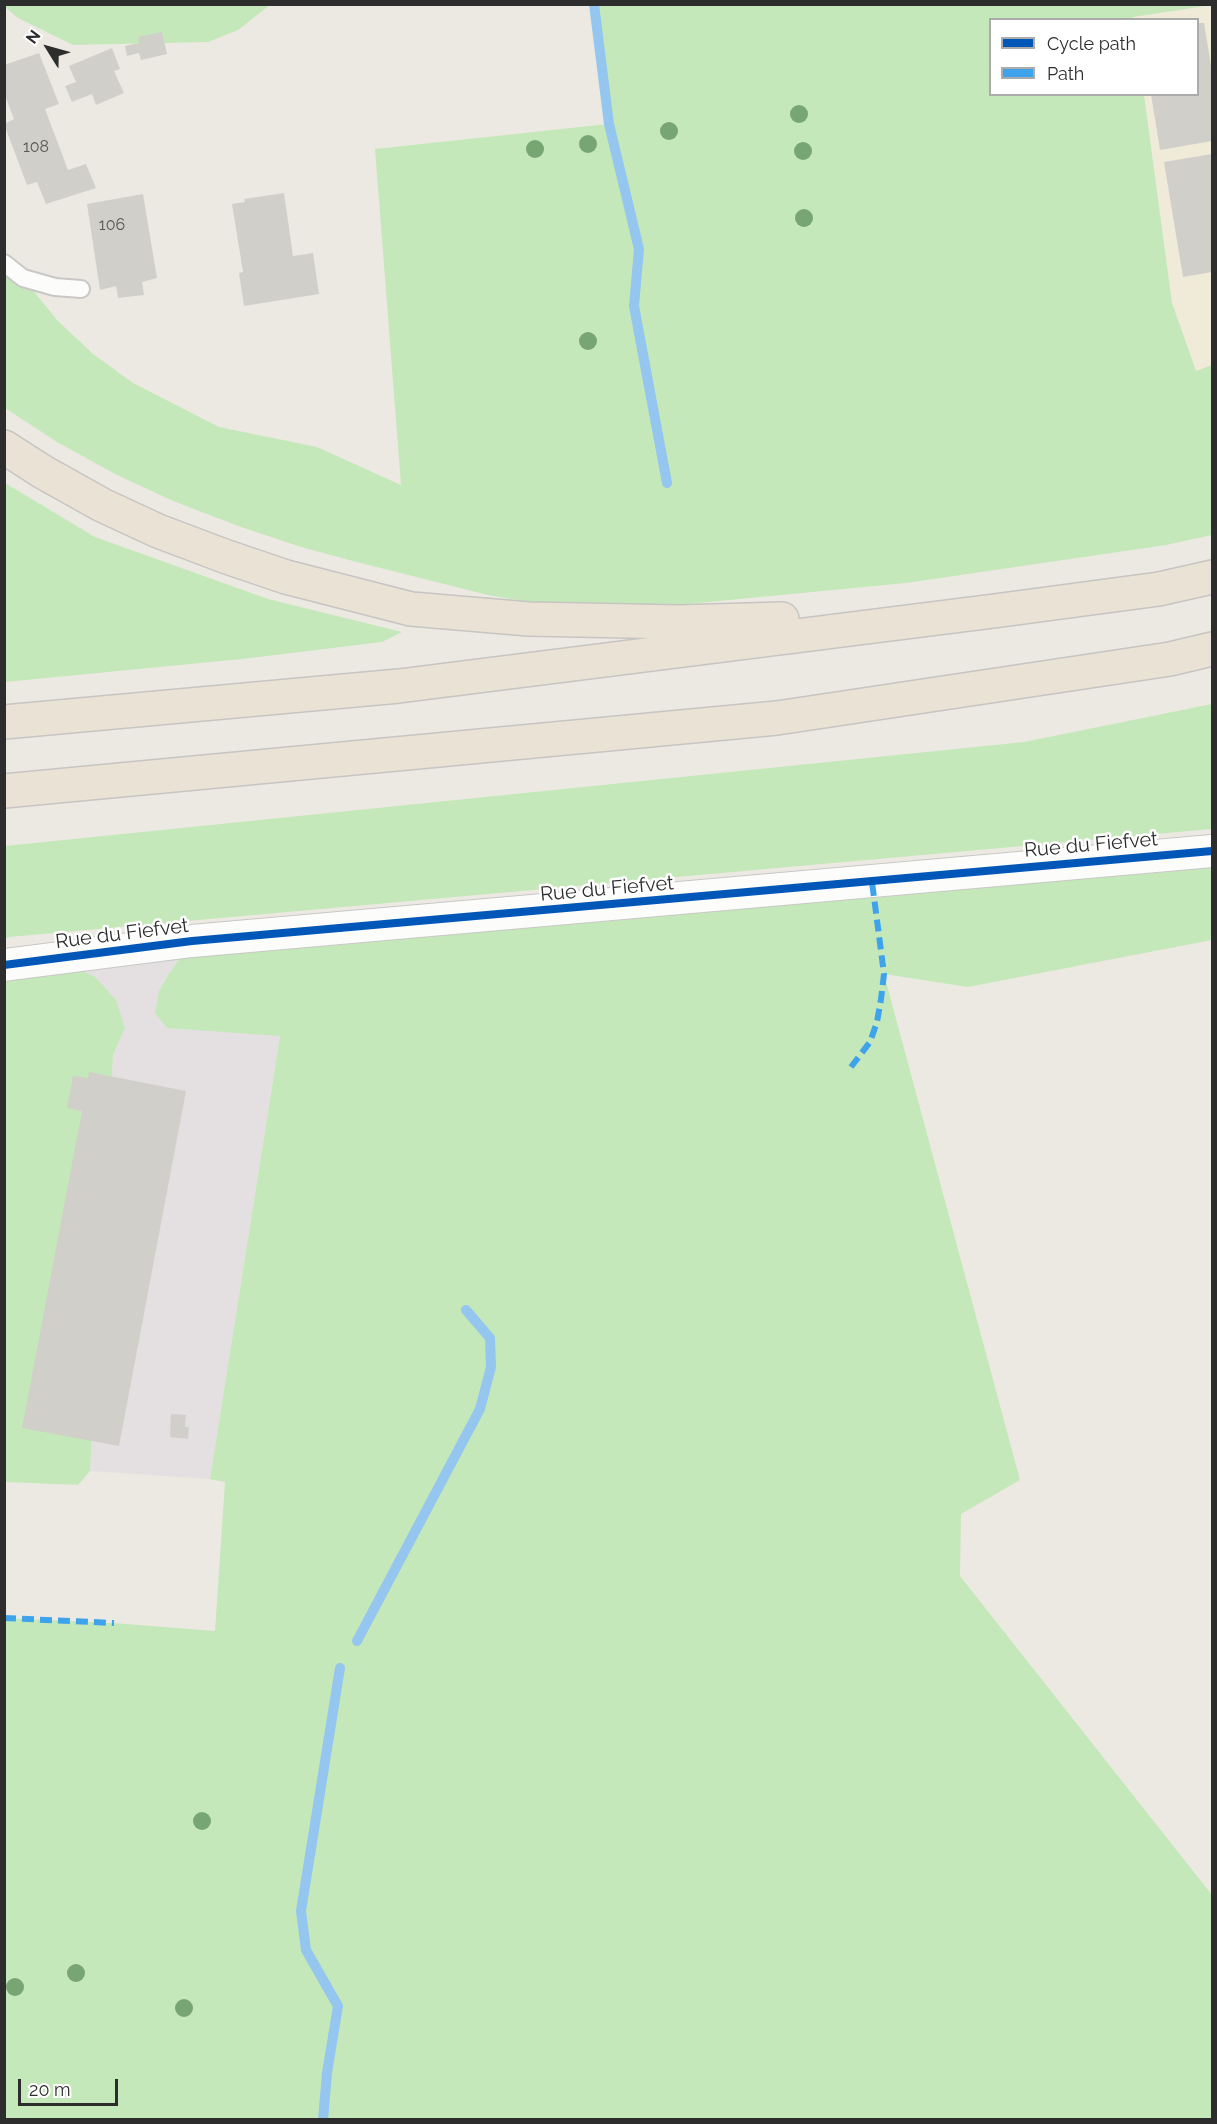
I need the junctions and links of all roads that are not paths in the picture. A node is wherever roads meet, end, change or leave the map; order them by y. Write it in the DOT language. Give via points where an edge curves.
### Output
graph roads {
  1 [pos="4,263"];
  2 [pos="81,289"];
  3 [pos="4,447"];
  4 [pos="1212,577"];
  5 [pos="994,611"];
  6 [pos="1212,649"];
  7 [pos="4,722"];
  8 [pos="4,791"];
  9 [pos="1212,851"];
  10 [pos="4,965"];
  1 -- 2 [label="lane" via="23,278"];
  3 -- 5 [label="highway" via="102,505 158,531 286,577 411,609 530,619 680,622"];
  4 -- 5 [label="highway" via="1159,589"];
  5 -- 7 [label="highway" via="399,686"];
  6 -- 8 [label="highway" via="1170,659 777,718"];
  9 -- 10 [label="street, Rue du Fiefvet" via="192,941"];
}
